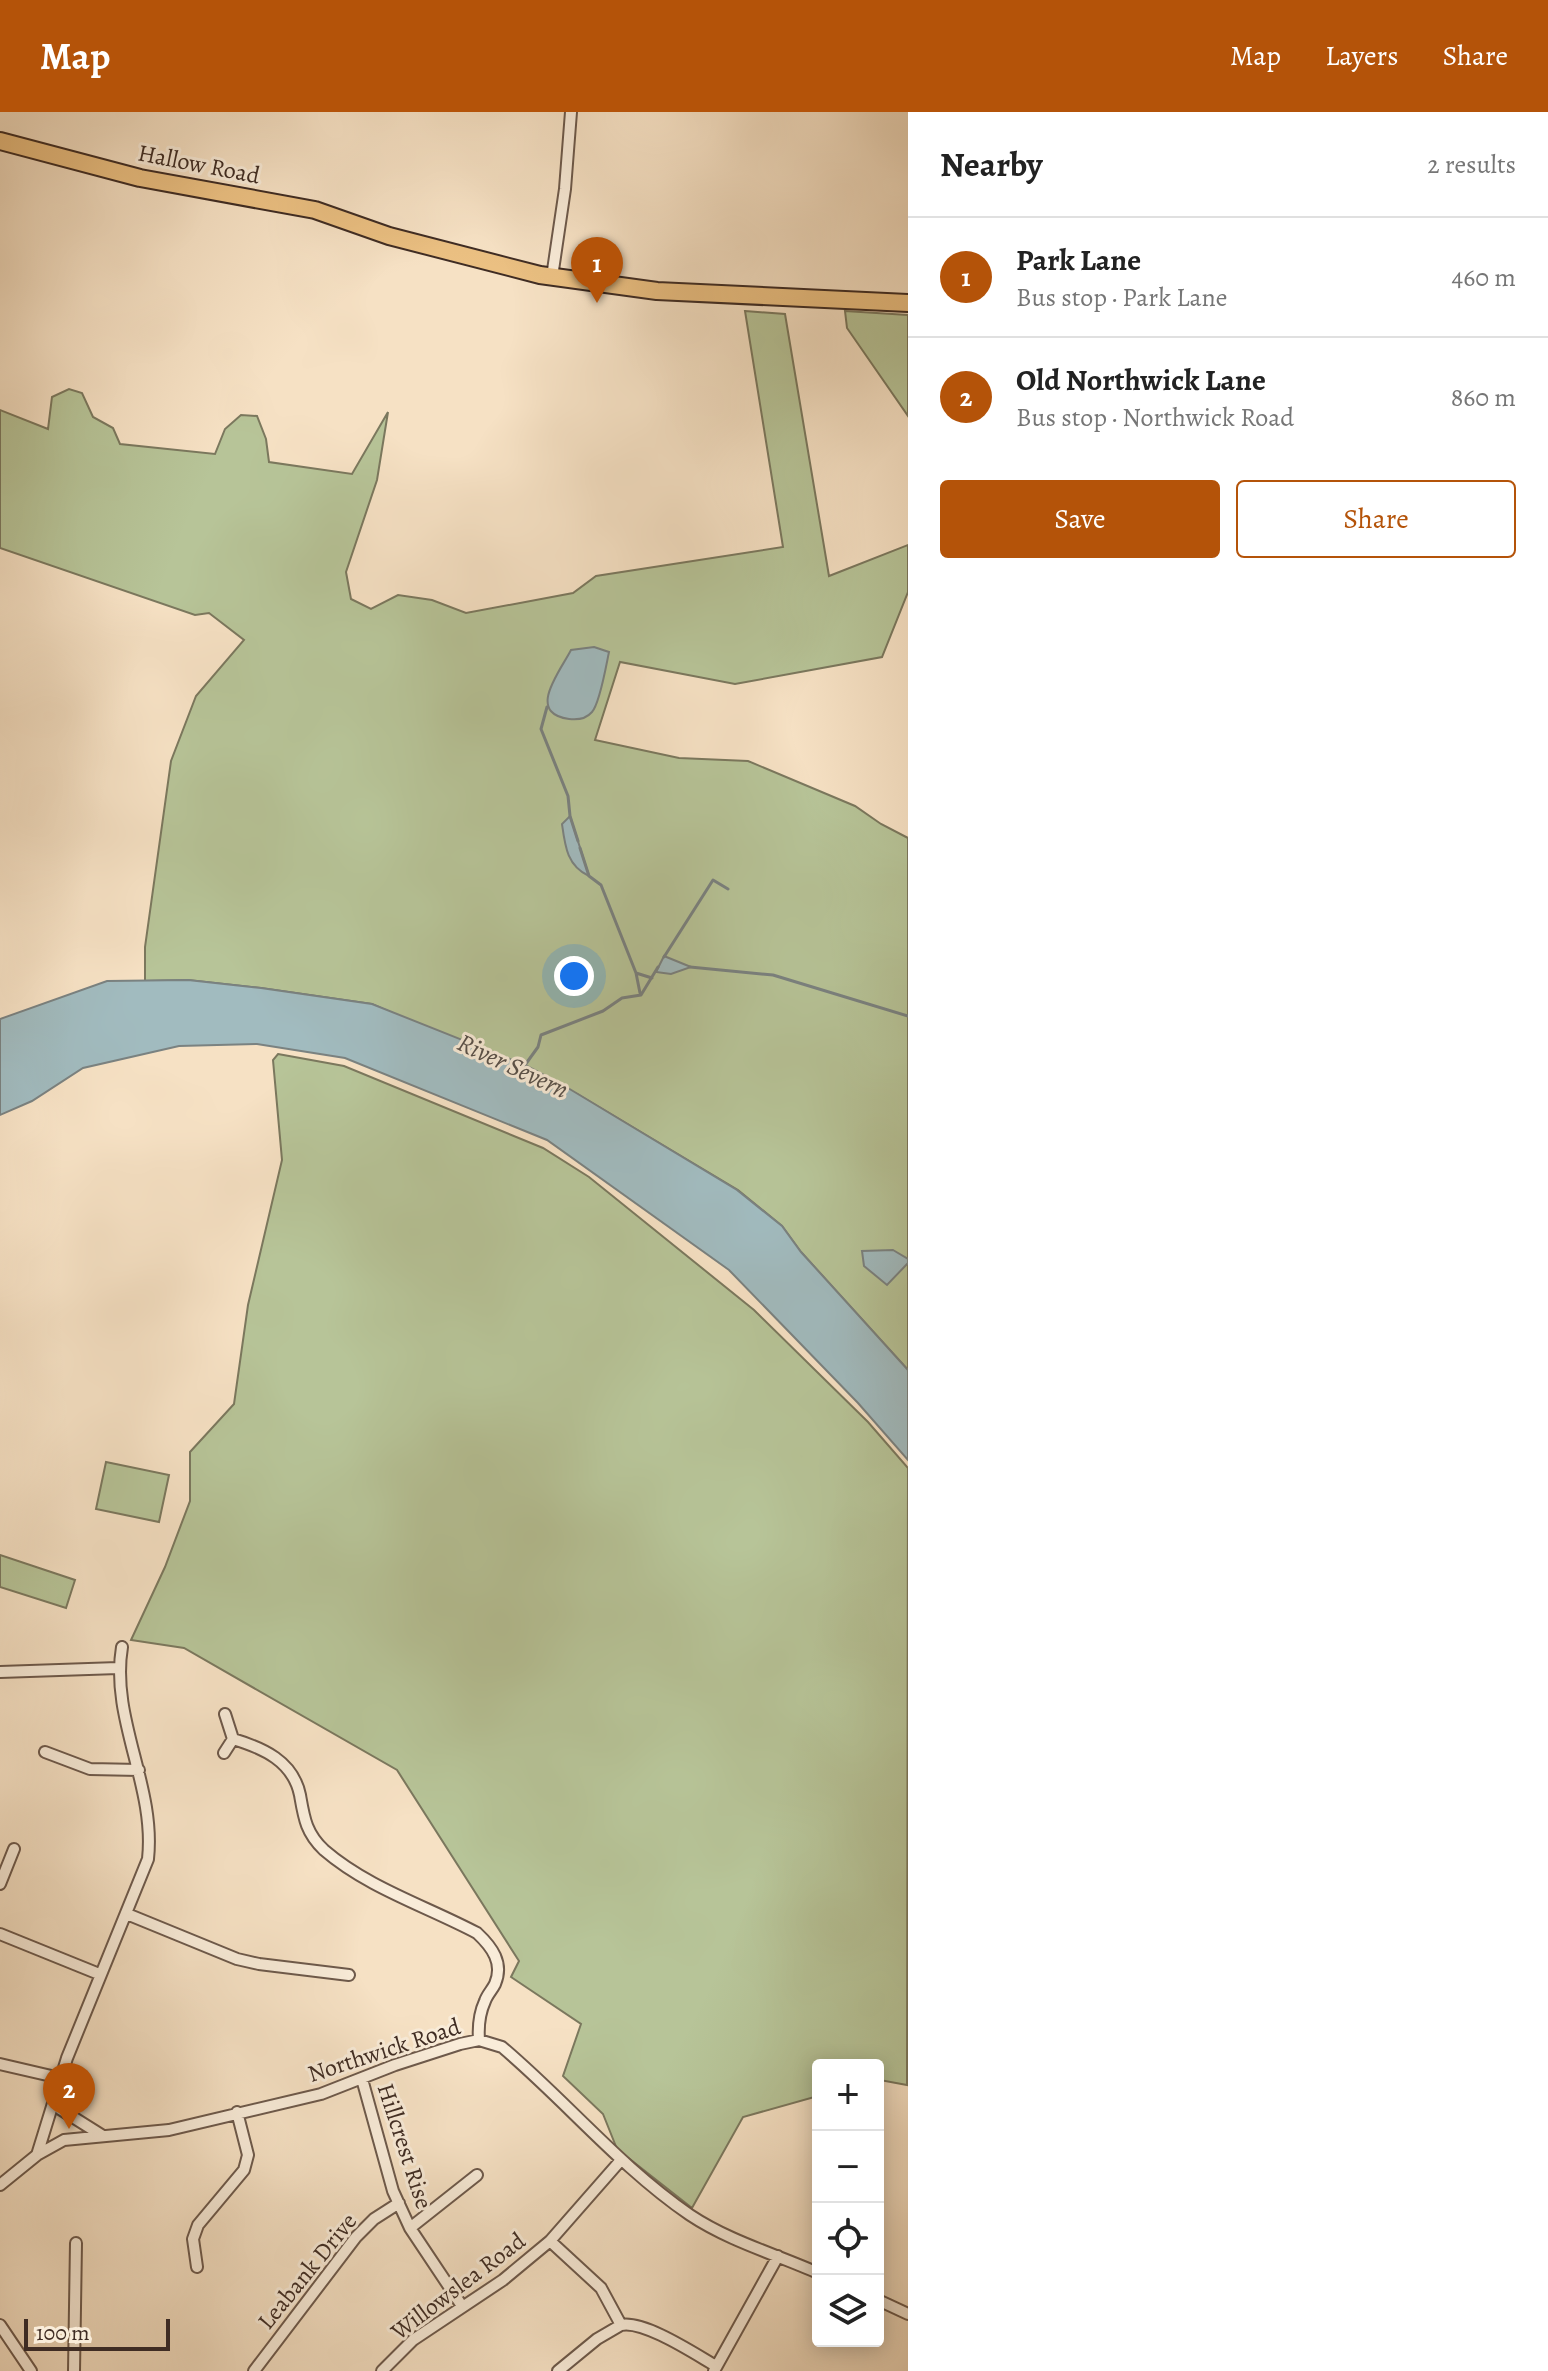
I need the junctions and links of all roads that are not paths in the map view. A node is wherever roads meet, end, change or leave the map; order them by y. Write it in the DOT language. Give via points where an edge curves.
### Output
graph roads {
  1 [pos="571,112"];
  2 [pos="0,141"];
  3 [pos="552,277"];
  4 [pos="908,303"];
  5 [pos="122,1647"];
  6 [pos="118,1668"];
  7 [pos="0,1672"];
  8 [pos="225,1714"];
  9 [pos="233,1739"];
  10 [pos="45,1752"];
  11 [pos="224,1753"];
  12 [pos="139,1770"];
  13 [pos="14,1849"];
  14 [pos="0,1884"];
  15 [pos="127,1914"];
  16 [pos="0,1934"];
  17 [pos="99,1974"];
  18 [pos="349,1975"];
  19 [pos="479,2040"];
  20 [pos="0,2064"];
  21 [pos="60,2078"];
  22 [pos="362,2079"];
  23 [pos="55,2097"];
  24 [pos="237,2112"];
  25 [pos="103,2136"];
  26 [pos="37,2155"];
  27 [pos="621,2160"];
  28 [pos="477,2175"];
  29 [pos="0,2185"];
  30 [pos="399,2203"];
  31 [pos="410,2228"];
  32 [pos="550,2241"];
  33 [pos="76,2243"];
  34 [pos="778,2256"];
  35 [pos="197,2267"];
  36 [pos="812,2270"];
  37 [pos="884,2303"];
  38 [pos="462,2306"];
  39 [pos="908,2314"];
  40 [pos="0,2325"];
  41 [pos="621,2325"];
  42 [pos="715,2368"];
  43 [pos="31,2371"];
  44 [pos="74,2371"];
  45 [pos="254,2371"];
  46 [pos="382,2371"];
  47 [pos="558,2371"];
  1 -- 3 [label="street"];
  2 -- 3 [label="main road, Hallow Road" via="140,178 315,210 389,236"];
  3 -- 4 [label="main road, Hallow Road" via="657,291"];
  5 -- 6 [label="street"];
  6 -- 7 [label="street"];
  6 -- 12 [label="street"];
  8 -- 9 [label="street"];
  9 -- 11 [label="street"];
  9 -- 19 [label="street" via="257,1747 288,1768 308,1832 324,1850 488,1943 499,1968 480,2013"];
  10 -- 12 [label="street" via="90,1769"];
  12 -- 15 [label="street" via="151,1833 148,1859"];
  13 -- 14 [label="street"];
  15 -- 17 [label="street"];
  15 -- 18 [label="street" via="237,1959"];
  16 -- 17 [label="street"];
  17 -- 21 [label="street"];
  19 -- 22 [label="street, Northwick Road"];
  19 -- 27 [label="street, Northwick Road" via="508,2052"];
  20 -- 21 [label="street"];
  21 -- 23 [label="street"];
  22 -- 24 [label="street, Northwick Road" via="321,2094"];
  22 -- 30 [label="street, Hillcrest Rise"];
  23 -- 25 [label="street" via="60,2109"];
  23 -- 26 [label="street"];
  24 -- 25 [label="street, Northwick Road" via="169,2130"];
  24 -- 35 [label="street" via="248,2155 244,2170 198,2225 193,2239"];
  25 -- 26 [label="street, Northwick Road" via="64,2140"];
  26 -- 29 [label="street, Northwick Road"];
  27 -- 32 [label="street, Willowslea Road"];
  27 -- 34 [label="street, Northwick Road" via="689,2214 730,2239"];
  28 -- 31 [label="street"];
  30 -- 31 [label="street, Hillcrest Rise"];
  30 -- 45 [label="street, Leabank Drive" via="356,2237"];
  31 -- 38 [label="street, Hillcrest Rise"];
  32 -- 38 [label="street, Willowslea Road"];
  32 -- 41 [label="street" via="601,2288"];
  33 -- 44 [label="street"];
  34 -- 36 [label="street, Northwick Road"];
  34 -- 42 [label="street"];
  37 -- 39 [label="street"];
  38 -- 46 [label="street, Willowslea Road" via="413,2340"];
  40 -- 43 [label="street"];
  41 -- 42 [label="street" via="665,2337"];
  41 -- 47 [label="street"];
}
